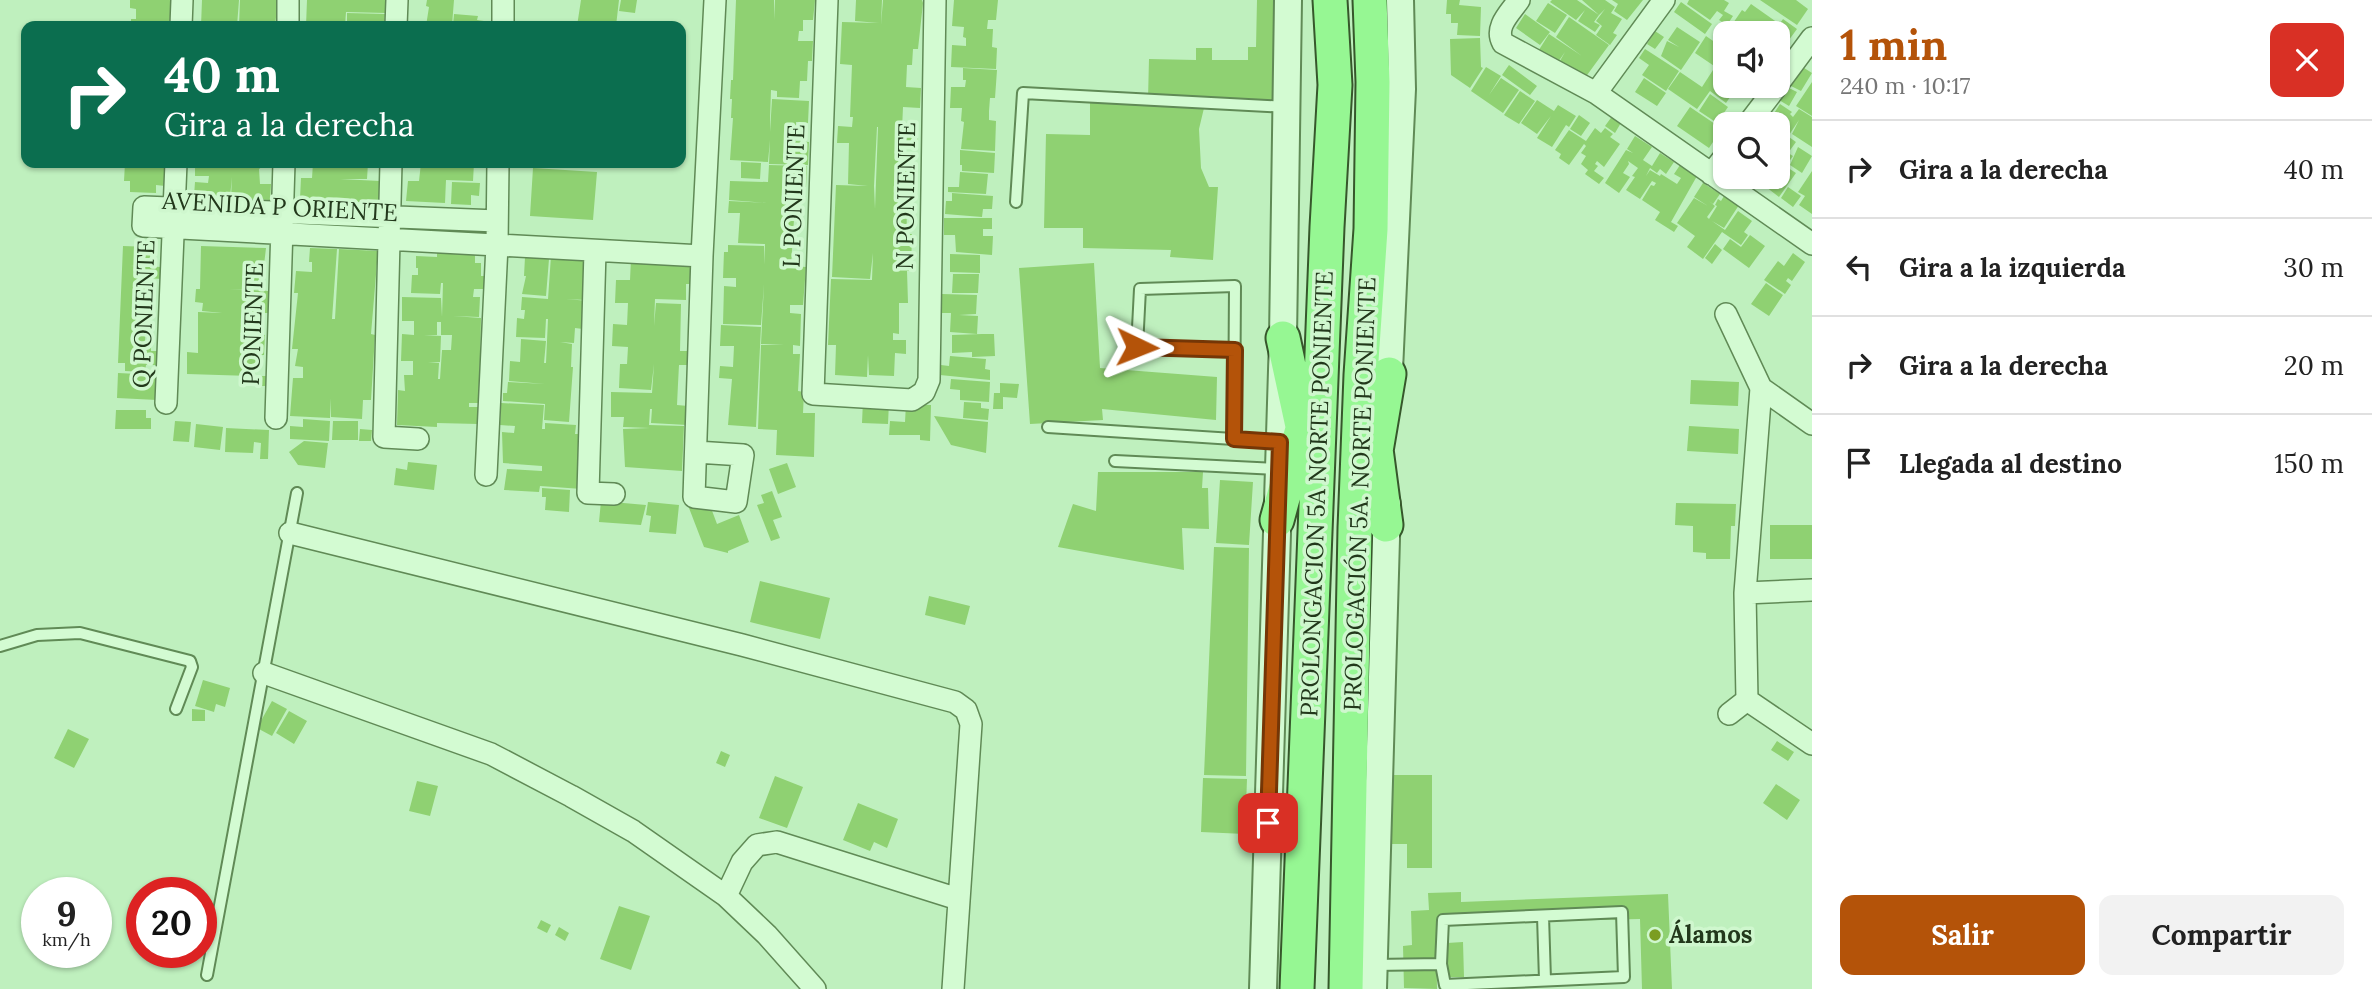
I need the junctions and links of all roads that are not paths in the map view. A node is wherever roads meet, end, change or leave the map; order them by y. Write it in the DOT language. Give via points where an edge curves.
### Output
graph roads {
  1 [pos="182,0"];
  2 [pos="288,0"];
  3 [pos="397,0"];
  4 [pos="503,0"];
  5 [pos="715,0"];
  6 [pos="827,0"];
  7 [pos="936,0"];
  8 [pos="1288,0"];
  9 [pos="1330,0"];
  10 [pos="1370,0"];
  11 [pos="1400,0"];
  12 [pos="1519,0"];
  13 [pos="1664,0"];
  14 [pos="181,21"];
  15 [pos="288,21"];
  16 [pos="396,21"];
  17 [pos="503,21"];
  18 [pos="1812,38"];
  19 [pos="1790,68"];
  20 [pos="1596,93"];
  21 [pos="1287,107"];
  22 [pos="176,168"];
  23 [pos="284,168"];
  24 [pos="391,168"];
  25 [pos="498,168"];
  26 [pos="1713,171"];
  27 [pos="1711,174"];
  28 [pos="1016,202"];
  29 [pos="388,216"];
  30 [pos="174,218"];
  31 [pos="497,221"];
  32 [pos="283,222"];
  33 [pos="387,238"];
  34 [pos="1812,244"];
  35 [pos="497,246"];
  36 [pos="595,251"];
  37 [pos="702,256"];
  38 [pos="1726,314"];
  39 [pos="1283,338"];
  40 [pos="1235,350"];
  41 [pos="1322,358"];
  42 [pos="1375,375"];
  43 [pos="1761,388"];
  44 [pos="925,392"];
  45 [pos="166,403"];
  46 [pos="276,418"];
  47 [pos="1812,424"];
  48 [pos="1048,427"];
  49 [pos="1291,435"];
  50 [pos="418,439"];
  51 [pos="1234,439"];
  52 [pos="695,452"];
  53 [pos="1115,461"];
  54 [pos="1279,469"];
  55 [pos="486,475"];
  56 [pos="1317,492"];
  57 [pos="297,493"];
  58 [pos="614,494"];
  59 [pos="1277,520"];
  60 [pos="1371,526"];
  61 [pos="290,533"];
  62 [pos="1812,590"];
  63 [pos="1745,593"];
  64 [pos="0,646"];
  65 [pos="264,673"];
  66 [pos="1746,700"];
  67 [pos="176,709"];
  68 [pos="1729,714"];
  69 [pos="1812,744"];
  70 [pos="726,896"];
  71 [pos="958,899"];
  72 [pos="1543,916"];
  73 [pos="1441,964"];
  74 [pos="207,975"];
  75 [pos="1374,977"];
  76 [pos="1545,980"];
  77 [pos="815,989"];
  78 [pos="953,989"];
  79 [pos="1263,989"];
  80 [pos="1297,989"];
  81 [pos="1346,989"];
  1 -- 14 [label="street"];
  2 -- 15 [label="street"];
  3 -- 16 [label="street"];
  4 -- 17 [label="street"];
  5 -- 37 [label="street"];
  6 -- 44 [label="street, L PONIENTE" via="813,394 912,400"];
  7 -- 44 [label="street, N PONIENTE" via="929,380"];
  8 -- 21 [label="street"];
  9 -- 41 [label="main road, PROLONGACION 5A NORTE PONIENTE" via="1335,85"];
  10 -- 42 [label="main road, PROLOGACIÓN 5A. NORTE PONIENTE"];
  11 -- 42 [label="street" via="1402,89"];
  12 -- 20 [label="street" via="1499,28 1503,43"];
  13 -- 20 [label="street"];
  18 -- 19 [label="street"];
  20 -- 27 [label="street"];
  21 -- 28 [label="lane" via="1023,93"];
  21 -- 39 [label="street"];
  22 -- 30 [label="street, Q PONIENTE"];
  23 -- 32 [label="street, PONIENTE"];
  24 -- 29 [label="street"];
  25 -- 31 [label="street"];
  26 -- 27 [label="street"];
  27 -- 34 [label="street"];
  29 -- 31 [label="street, AVENIDA P ORIENTE"];
  29 -- 32 [label="street, AVENIDA P ORIENTE"];
  29 -- 33 [label="street"];
  30 -- 32 [label="street, AVENIDA P ORIENTE"];
  30 -- 45 [label="street, Q PONIENTE"];
  31 -- 35 [label="street"];
  32 -- 33 [label="street, AVENIDA P ORIENTE"];
  32 -- 46 [label="street, PONIENTE"];
  33 -- 35 [label="street, AVENIDA P ORIENTE"];
  33 -- 50 [label="street" via="384,437"];
  35 -- 36 [label="street, AVENIDA P ORIENTE"];
  35 -- 55 [label="street"];
  36 -- 37 [label="street, AVENIDA P ORIENTE"];
  36 -- 58 [label="street" via="588,494"];
  37 -- 52 [label="street"];
  38 -- 43 [label="street"];
  39 -- 49 [label="main road"];
  40 -- 40 [label="lane" via="1235,286 1140,289 1137,347"];
  40 -- 51 [label="lane"];
  41 -- 49 [label="main road"];
  41 -- 56 [label="main road, PROLONGACION 5A NORTE PONIENTE"];
  42 -- 60 [label="main road, PROLOGACIÓN 5A. NORTE PONIENTE"];
  42 -- 60 [label="main road" via="1377,449"];
  43 -- 47 [label="street"];
  43 -- 63 [label="street"];
  48 -- 51 [label="lane"];
  49 -- 51 [label="lane"];
  49 -- 54 [label="street"];
  49 -- 56 [label="main road"];
  49 -- 59 [label="main road"];
  53 -- 54 [label="lane"];
  54 -- 59 [label="street"];
  56 -- 80 [label="main road, PROLONGACION 5A NORTE PONIENTE"];
  57 -- 61 [label="lane"];
  59 -- 79 [label="street"];
  60 -- 75 [label="street"];
  60 -- 81 [label="main road, PROLOGACIÓN 5A. NORTE PONIENTE"];
  61 -- 65 [label="lane"];
  61 -- 71 [label="street" via="955,702 966,710 971,724"];
  62 -- 63 [label="street"];
  63 -- 66 [label="street"];
  64 -- 67 [label="lane" via="37,635 80,633 190,661 192,667"];
  65 -- 70 [label="street" via="491,754 633,831"];
  65 -- 74 [label="lane"];
  66 -- 68 [label="street"];
  66 -- 69 [label="street"];
  70 -- 71 [label="street" via="757,845 777,842"];
  70 -- 77 [label="street"];
  71 -- 78 [label="street"];
  72 -- 73 [label="lane" via="1443,920"];
  72 -- 76 [label="lane"];
  72 -- 76 [label="lane" via="1622,912 1624,977"];
  73 -- 75 [label="lane"];
  73 -- 76 [label="lane" via="1445,985"];
}
